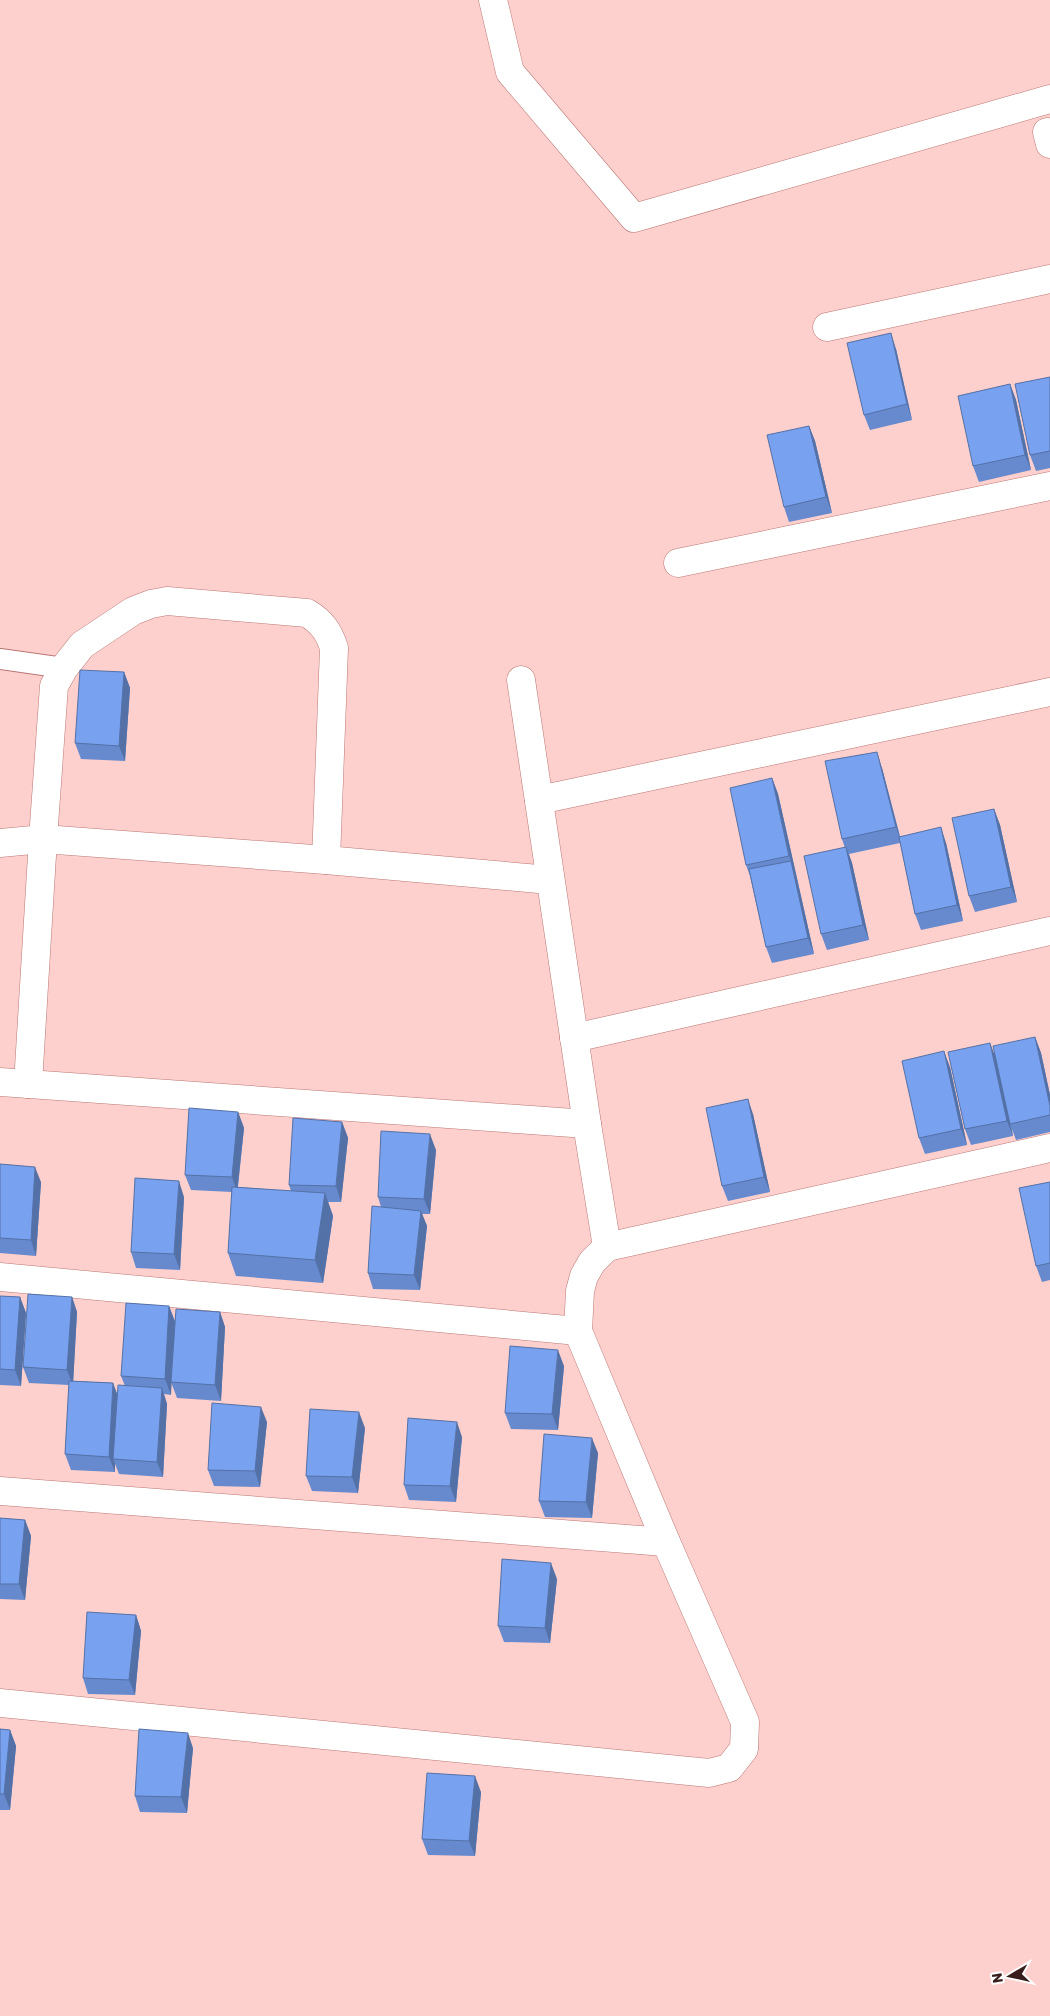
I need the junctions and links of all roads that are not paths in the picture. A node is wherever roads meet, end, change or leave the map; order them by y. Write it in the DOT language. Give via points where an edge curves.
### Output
graph roads {
  1 [pos="494,0"];
  2 [pos="1050,99"];
  3 [pos="1050,279"];
  4 [pos="827,327"];
  5 [pos="1050,486"];
  6 [pos="678,563"];
  7 [pos="0,659"];
  8 [pos="64,668"];
  9 [pos="522,680"];
  10 [pos="1050,692"];
  11 [pos="539,800"];
  12 [pos="43,839"];
  13 [pos="0,843"];
  14 [pos="326,860"];
  15 [pos="550,880"];
  16 [pos="1050,931"];
  17 [pos="574,1038"];
  18 [pos="0,1082"];
  19 [pos="28,1084"];
  20 [pos="587,1124"];
  21 [pos="1050,1148"];
  22 [pos="607,1247"];
  23 [pos="0,1277"];
  24 [pos="578,1331"];
  25 [pos="0,1490"];
  26 [pos="666,1542"];
  27 [pos="0,1703"];
  1 -- 2 [label="street" via="510,72 634,218"];
  3 -- 4 [label="street"];
  5 -- 6 [label="street"];
  7 -- 8 [label="lane"];
  8 -- 12 [label="street" via="54,686"];
  8 -- 14 [label="street" via="82,645 133,611 151,604 168,601 307,613 318,619 329,632 334,648"];
  9 -- 11 [label="street"];
  10 -- 11 [label="street"];
  11 -- 15 [label="street"];
  12 -- 13 [label="street"];
  12 -- 14 [label="street"];
  12 -- 19 [label="street"];
  14 -- 15 [label="street"];
  15 -- 17 [label="street"];
  16 -- 17 [label="street"];
  17 -- 20 [label="street"];
  18 -- 19 [label="street"];
  19 -- 20 [label="street"];
  20 -- 22 [label="street"];
  21 -- 22 [label="street"];
  22 -- 24 [label="street" via="584,1276"];
  23 -- 24 [label="street"];
  24 -- 26 [label="street"];
  25 -- 26 [label="street"];
  26 -- 27 [label="street" via="746,1722 744,1749 729,1768 709,1772"];
}
